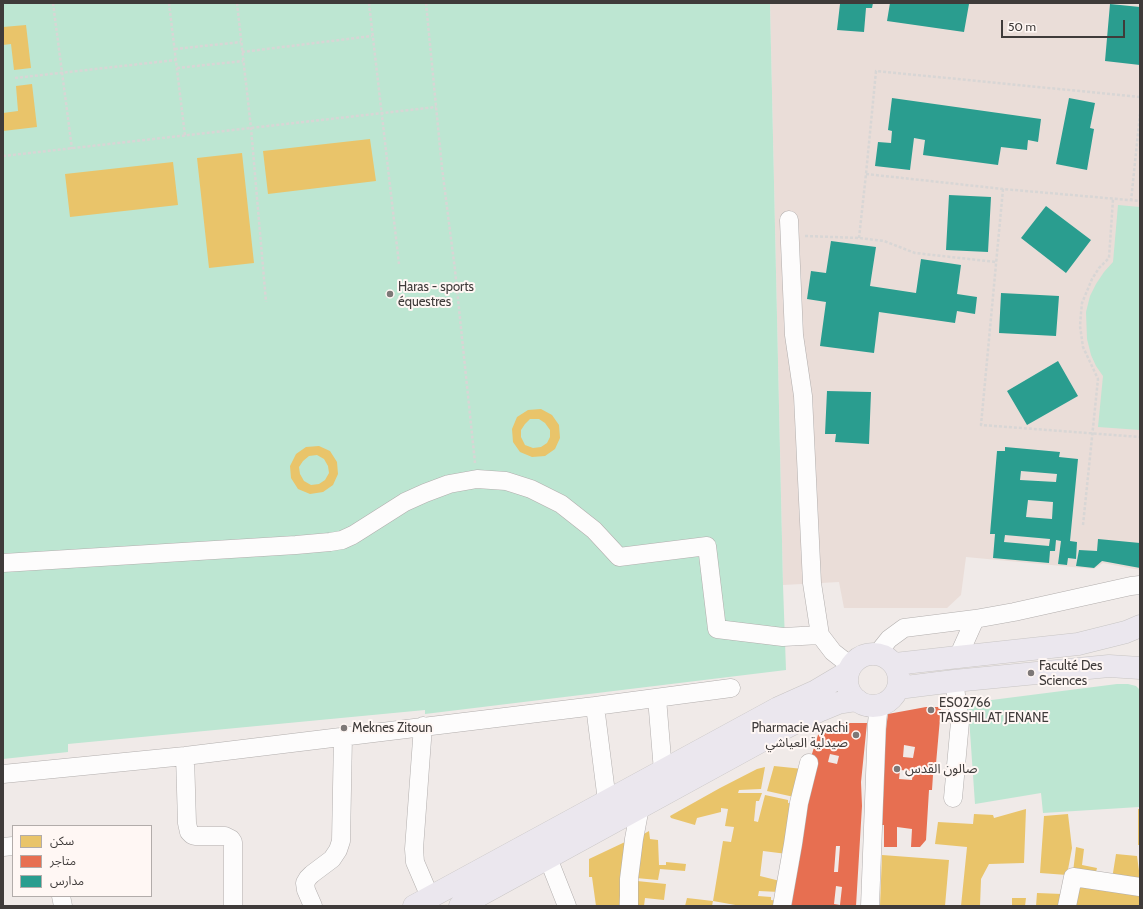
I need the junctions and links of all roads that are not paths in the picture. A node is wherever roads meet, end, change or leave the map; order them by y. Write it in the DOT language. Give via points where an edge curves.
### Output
graph roads {
  1 [pos="789,228"];
  2 [pos="3,563"];
  3 [pos="1140,585"];
  4 [pos="975,619"];
  5 [pos="1140,626"];
  6 [pos="820,635"];
  7 [pos="958,657"];
  8 [pos="886,659"];
  9 [pos="1140,668"];
  10 [pos="850,669"];
  11 [pos="954,681"];
  12 [pos="730,688"];
  13 [pos="898,688"];
  14 [pos="657,698"];
  15 [pos="857,700"];
  16 [pos="879,705"];
  17 [pos="595,706"];
  18 [pos="423,726"];
  19 [pos="342,736"];
  20 [pos="185,756"];
  21 [pos="809,762"];
  22 [pos="663,771"];
  23 [pos="3,774"];
  24 [pos="953,798"];
  25 [pos="607,801"];
  26 [pos="640,807"];
  27 [pos="538,838"];
  28 [pos="548,858"];
  29 [pos="1140,888"];
  30 [pos="422,902"];
  31 [pos="233,906"];
  32 [pos="313,906"];
  33 [pos="460,906"];
  34 [pos="567,906"];
  35 [pos="629,906"];
  36 [pos="782,906"];
  37 [pos="870,906"];
  38 [pos="1067,906"];
  1 -- 6 [label="street" via="794,335 804,396 812,583"];
  2 -- 6 [label="street" via="330,542 353,535 405,502 449,484 476,479 506,480 561,504 594,530 619,557 707,546 717,629 783,637"];
  3 -- 4 [label="street"];
  4 -- 7 [label="street"];
  4 -- 8 [label="street" via="904,628 889,640"];
  5 -- 7 [label="main road" via="1078,644"];
  6 -- 10 [label="street"];
  7 -- 8 [label="main road"];
  8 -- 10 [label="main road" via="870,654 862,656"];
  8 -- 13 [label="main road" via="898,672"];
  9 -- 11 [label="main road" via="1108,666"];
  10 -- 15 [label="main road" via="848,687"];
  10 -- 22 [label="main road" via="816,691 778,708"];
  11 -- 13 [label="main road"];
  11 -- 24 [label="street" via="960,722"];
  12 -- 14 [label="street"];
  13 -- 16 [label="main road" via="890,699"];
  14 -- 17 [label="street"];
  14 -- 22 [label="street"];
  15 -- 16 [label="main road" via="867,705"];
  15 -- 26 [label="main road" via="821,710"];
  16 -- 37 [label="street"];
  17 -- 18 [label="street"];
  17 -- 25 [label="street"];
  18 -- 19 [label="street"];
  18 -- 30 [label="street" via="414,849"];
  19 -- 20 [label="street"];
  19 -- 32 [label="street" via="341,840 332,859 312,874 305,883"];
  20 -- 23 [label="street"];
  20 -- 31 [label="street" via="189,832 195,836 225,836 233,842"];
  21 -- 36 [label="street" via="798,803"];
  22 -- 25 [label="main road"];
  25 -- 27 [label="main road"];
  26 -- 28 [label="main road"];
  26 -- 35 [label="street" via="629,879"];
  27 -- 28 [label="street"];
  27 -- 30 [label="main road"];
  28 -- 33 [label="main road"];
  28 -- 34 [label="street"];
  29 -- 38 [label="street" via="1073,877"];
}
